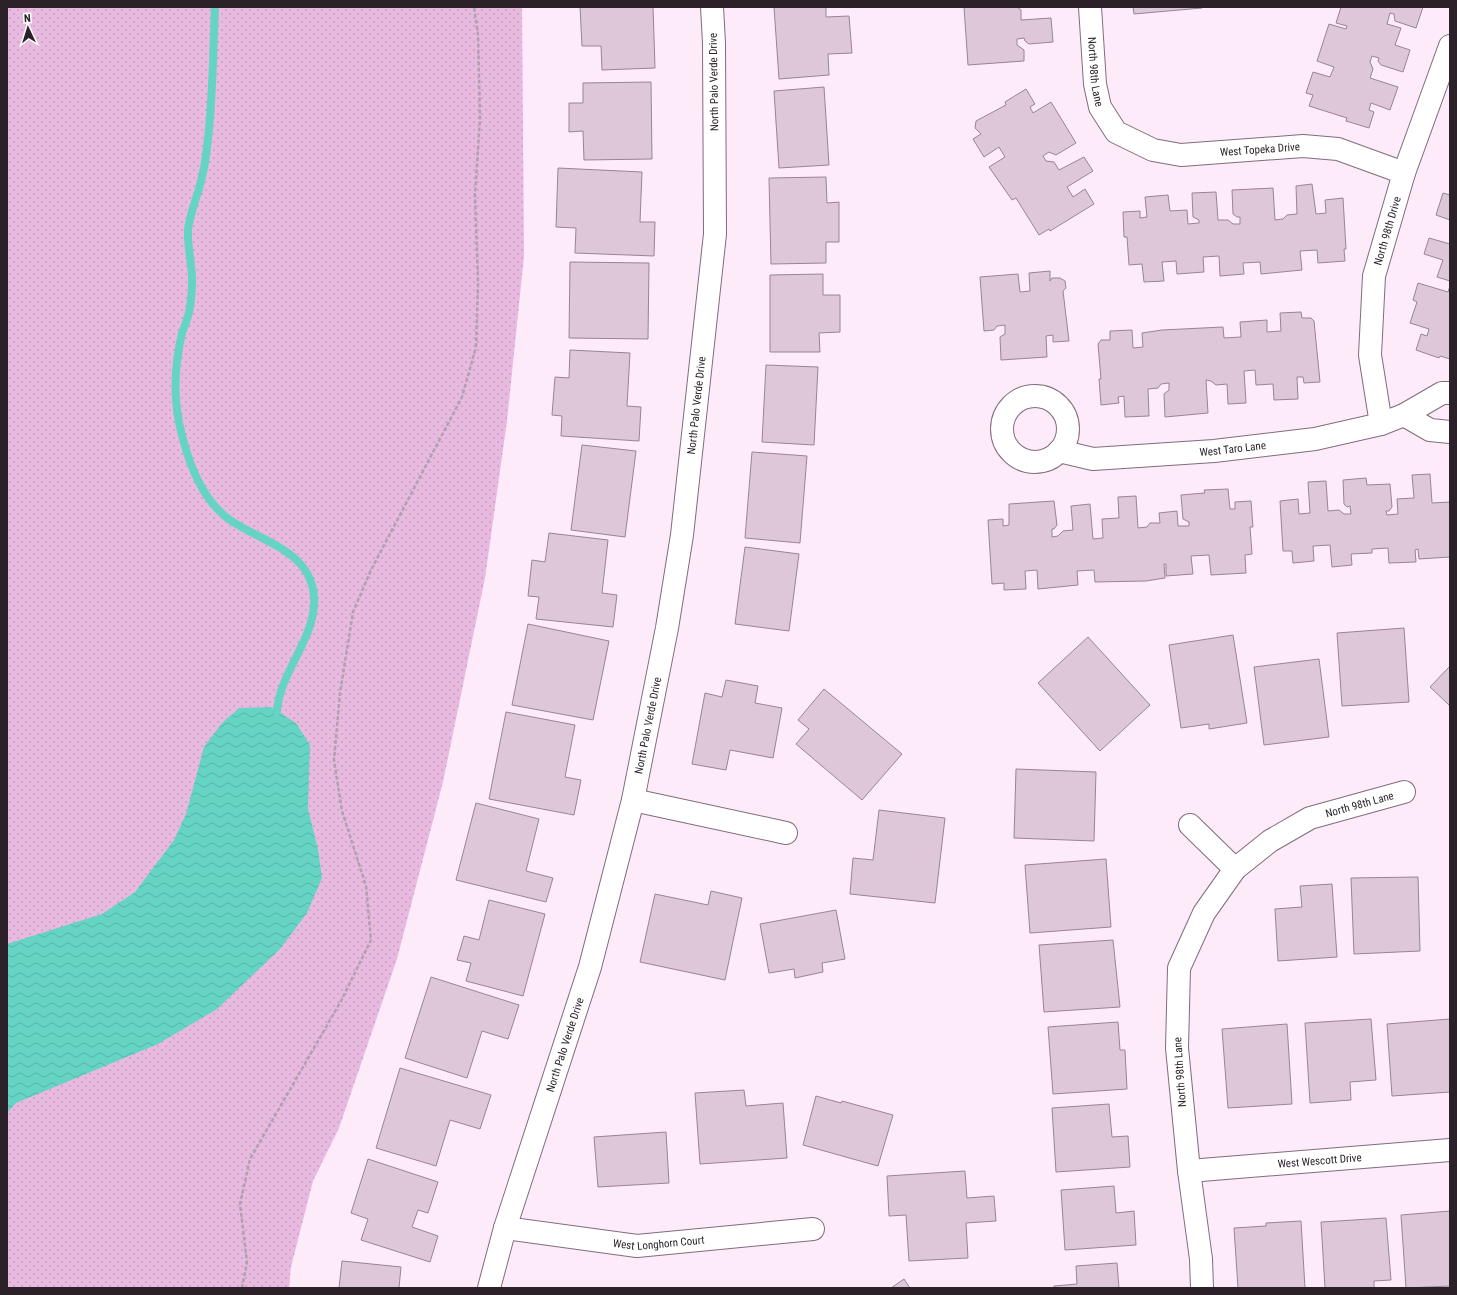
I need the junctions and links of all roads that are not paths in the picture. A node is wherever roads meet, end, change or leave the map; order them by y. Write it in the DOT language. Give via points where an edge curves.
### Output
graph roads {
  1 [pos="712,7"];
  2 [pos="1090,7"];
  3 [pos="1450,46"];
  4 [pos="1116,132"];
  5 [pos="1404,173"];
  6 [pos="1450,393"];
  7 [pos="1404,415"];
  8 [pos="1381,424"];
  9 [pos="1450,432"];
  10 [pos="1059,451"];
  11 [pos="1404,792"];
  12 [pos="633,800"];
  13 [pos="1190,825"];
  14 [pos="786,833"];
  15 [pos="1235,869"];
  16 [pos="1450,1150"];
  17 [pos="1189,1171"];
  18 [pos="505,1228"];
  19 [pos="813,1229"];
  20 [pos="489,1288"];
  21 [pos="1202,1288"];
  1 -- 12 [label="street, North Palo Verde Drive" via="716,234 682,535 667,628"];
  2 -- 4 [label="street, North 98th Lane" via="1095,84 1100,107"];
  3 -- 5 [label="street, North 98th Drive"];
  4 -- 5 [label="street, West Topeka Drive" via="1153,150 1180,155 1303,146 1338,149"];
  5 -- 8 [label="street, North 98th Drive" via="1374,276 1370,355"];
  6 -- 7 [label="street, West Taro Lane" via="1442,393"];
  7 -- 8 [label="street, West Taro Lane"];
  7 -- 9 [label="street" via="1430,430"];
  8 -- 10 [label="street, West Taro Lane" via="1314,439 1214,451 1092,459"];
  11 -- 15 [label="street, North 98th Lane" via="1310,818 1270,841"];
  12 -- 14 [label="street"];
  12 -- 18 [label="street, North Palo Verde Drive" via="590,967"];
  13 -- 15 [label="street"];
  15 -- 17 [label="street, North 98th Lane" via="1204,912 1179,968 1177,1048"];
  16 -- 17 [label="street, West Wescott Drive"];
  17 -- 21 [label="street, North 98th Lane" via="1201,1259"];
  18 -- 19 [label="street, West Longhorn Court" via="637,1246"];
  18 -- 20 [label="street, North Palo Verde Drive"];
}
